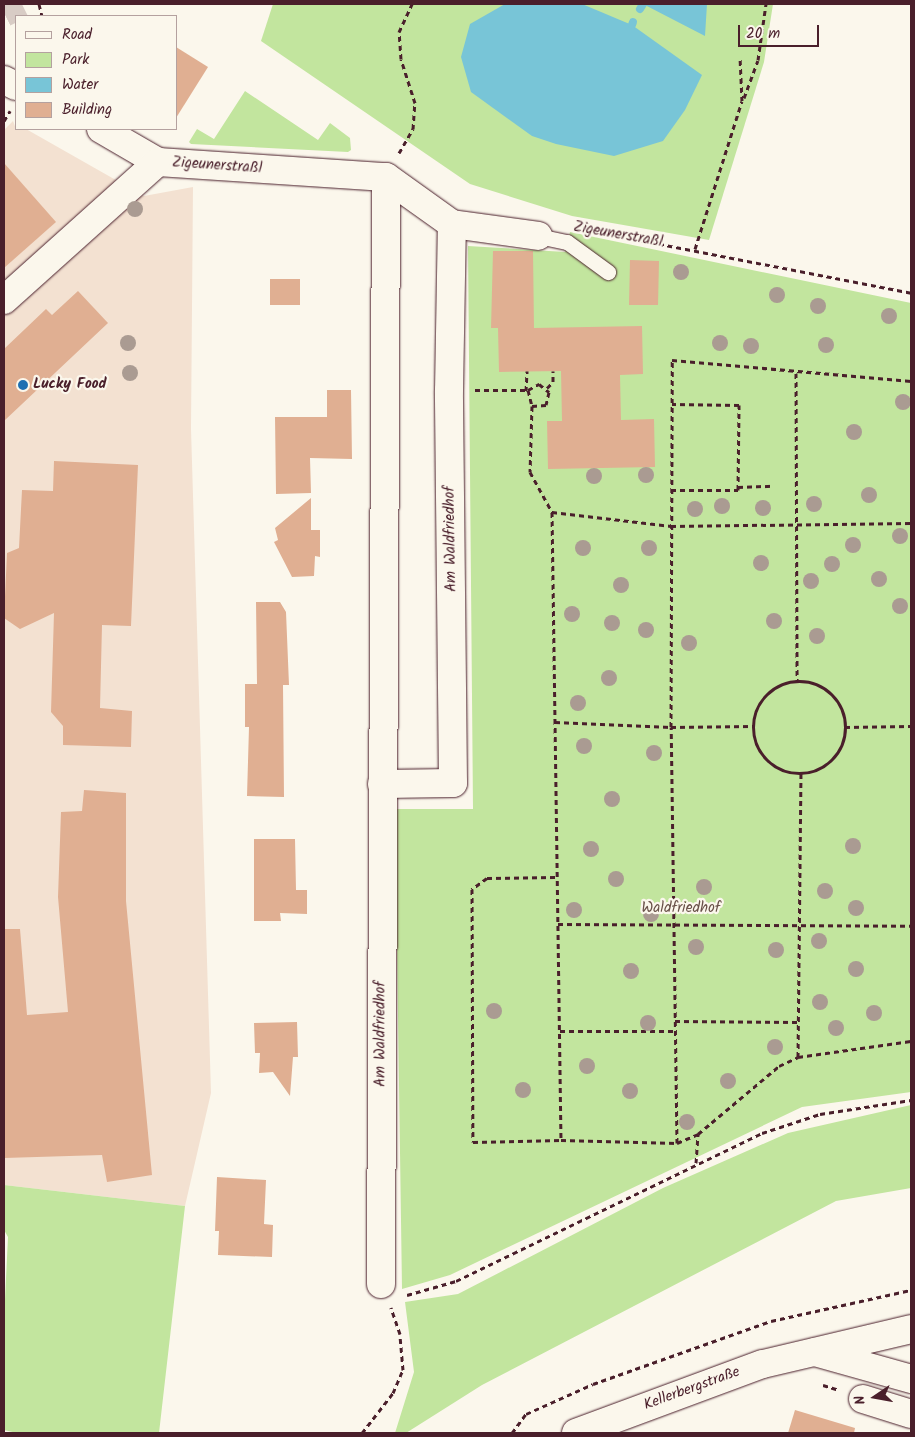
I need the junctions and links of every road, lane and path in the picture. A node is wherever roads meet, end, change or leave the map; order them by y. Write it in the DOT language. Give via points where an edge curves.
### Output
graph roads {
  1 [pos="412,4"];
  2 [pos="766,4"];
  3 [pos="740,57"];
  4 [pos="742,101"];
  5 [pos="103,130"];
  6 [pos="158,162"];
  7 [pos="386,177"];
  8 [pos="452,224"];
  9 [pos="578,228"];
  10 [pos="538,236"];
  11 [pos="694,249"];
  12 [pos="608,272"];
  13 [pos="911,293"];
  14 [pos="4,300"];
  15 [pos="527,371"];
  16 [pos="553,371"];
  17 [pos="796,373"];
  18 [pos="911,381"];
  19 [pos="547,388"];
  20 [pos="449,391"];
  21 [pos="527,391"];
  22 [pos="672,404"];
  23 [pos="532,406"];
  24 [pos="772,486"];
  25 [pos="738,487"];
  26 [pos="671,490"];
  27 [pos="552,512"];
  28 [pos="911,523"];
  29 [pos="795,525"];
  30 [pos="671,526"];
  31 [pos="798,681"];
  32 [pos="554,722"];
  33 [pos="753,726"];
  34 [pos="911,726"];
  35 [pos="671,727"];
  36 [pos="845,727"];
  37 [pos="801,773"];
  38 [pos="382,784"];
  39 [pos="556,877"];
  40 [pos="558,924"];
  41 [pos="673,926"];
  42 [pos="911,926"];
  43 [pos="799,927"];
  44 [pos="674,1021"];
  45 [pos="798,1022"];
  46 [pos="560,1031"];
  47 [pos="675,1031"];
  48 [pos="911,1041"];
  49 [pos="798,1057"];
  50 [pos="911,1100"];
  51 [pos="698,1134"];
  52 [pos="561,1140"];
  53 [pos="677,1143"];
  54 [pos="696,1164"];
  55 [pos="911,1290"];
  56 [pos="384,1292"];
  57 [pos="911,1329"];
  58 [pos="811,1351"];
  59 [pos="911,1380"];
  60 [pos="863,1399"];
  61 [pos="911,1414"];
  62 [pos="362,1433"];
  63 [pos="512,1433"];
  64 [pos="576,1433"];
  1 -- 7 [label="path" via="399,32 401,59 415,103 413,128"];
  2 -- 4 [label="path" via="758,60"];
  3 -- 4 [label="path"];
  4 -- 11 [label="path"];
  5 -- 6 [label="street, Zigeunerstraßl"];
  6 -- 7 [label="street, Zigeunerstraßl"];
  6 -- 14 [label="street, Zigeunerstraßl"];
  7 -- 8 [label="street"];
  7 -- 38 [label="street, Am Waldfriedhof"];
  8 -- 10 [label="street"];
  8 -- 20 [label="street, Am Waldfriedhof"];
  9 -- 11 [label="path, Zigeunerstraßl"];
  10 -- 12 [label="lane" via="568,242"];
  11 -- 13 [label="path, Zigeunerstraßl"];
  15 -- 21 [label="path"];
  16 -- 19 [label="path" via="553,382"];
  17 -- 18 [label="path"];
  17 -- 22 [label="path" via="672,360"];
  17 -- 29 [label="path"];
  19 -- 21 [label="path" via="539,384"];
  19 -- 23 [label="path" via="550,399 546,406"];
  20 -- 21 [label="path"];
  20 -- 38 [label="street, Am Waldfriedhof" via="453,783"];
  21 -- 23 [label="path"];
  22 -- 25 [label="path" via="739,405"];
  22 -- 26 [label="path"];
  23 -- 27 [label="path" via="530,472"];
  24 -- 25 [label="path"];
  25 -- 26 [label="path" via="738,490"];
  26 -- 30 [label="path"];
  27 -- 30 [label="path"];
  27 -- 32 [label="path"];
  28 -- 29 [label="path"];
  29 -- 30 [label="path"];
  29 -- 31 [label="path"];
  30 -- 35 [label="path"];
  31 -- 33 [label="path" via="780,685 766,694 756,709"];
  31 -- 36 [label="path" via="821,686 831,694 843,715"];
  32 -- 35 [label="path"];
  32 -- 39 [label="path"];
  33 -- 35 [label="path"];
  33 -- 37 [label="path" via="756,745 767,760 782,770"];
  34 -- 36 [label="path"];
  35 -- 41 [label="path"];
  36 -- 37 [label="path" via="836,755 820,768"];
  37 -- 43 [label="path"];
  38 -- 56 [label="street, Am Waldfriedhof"];
  39 -- 40 [label="path"];
  39 -- 52 [label="path" via="486,878 472,890 473,1142"];
  40 -- 41 [label="path"];
  40 -- 46 [label="path"];
  41 -- 43 [label="path"];
  41 -- 44 [label="path"];
  42 -- 43 [label="path"];
  43 -- 45 [label="path"];
  44 -- 45 [label="path"];
  44 -- 47 [label="path"];
  45 -- 49 [label="path"];
  46 -- 47 [label="path"];
  46 -- 52 [label="path"];
  47 -- 53 [label="path"];
  48 -- 49 [label="path"];
  49 -- 51 [label="path" via="779,1066"];
  50 -- 54 [label="path" via="820,1114 762,1133"];
  51 -- 53 [label="path"];
  51 -- 54 [label="path"];
  52 -- 53 [label="path"];
  54 -- 56 [label="path" via="456,1281"];
  55 -- 63 [label="path" via="771,1321 602,1381 526,1414"];
  56 -- 62 [label="path" via="400,1334 403,1370 393,1393"];
  57 -- 58 [label="street, Kellerbergstraße"];
  58 -- 59 [label="street"];
  58 -- 64 [label="street, Kellerbergstraße" via="709,1382"];
  60 -- 61 [label="street"];
}
